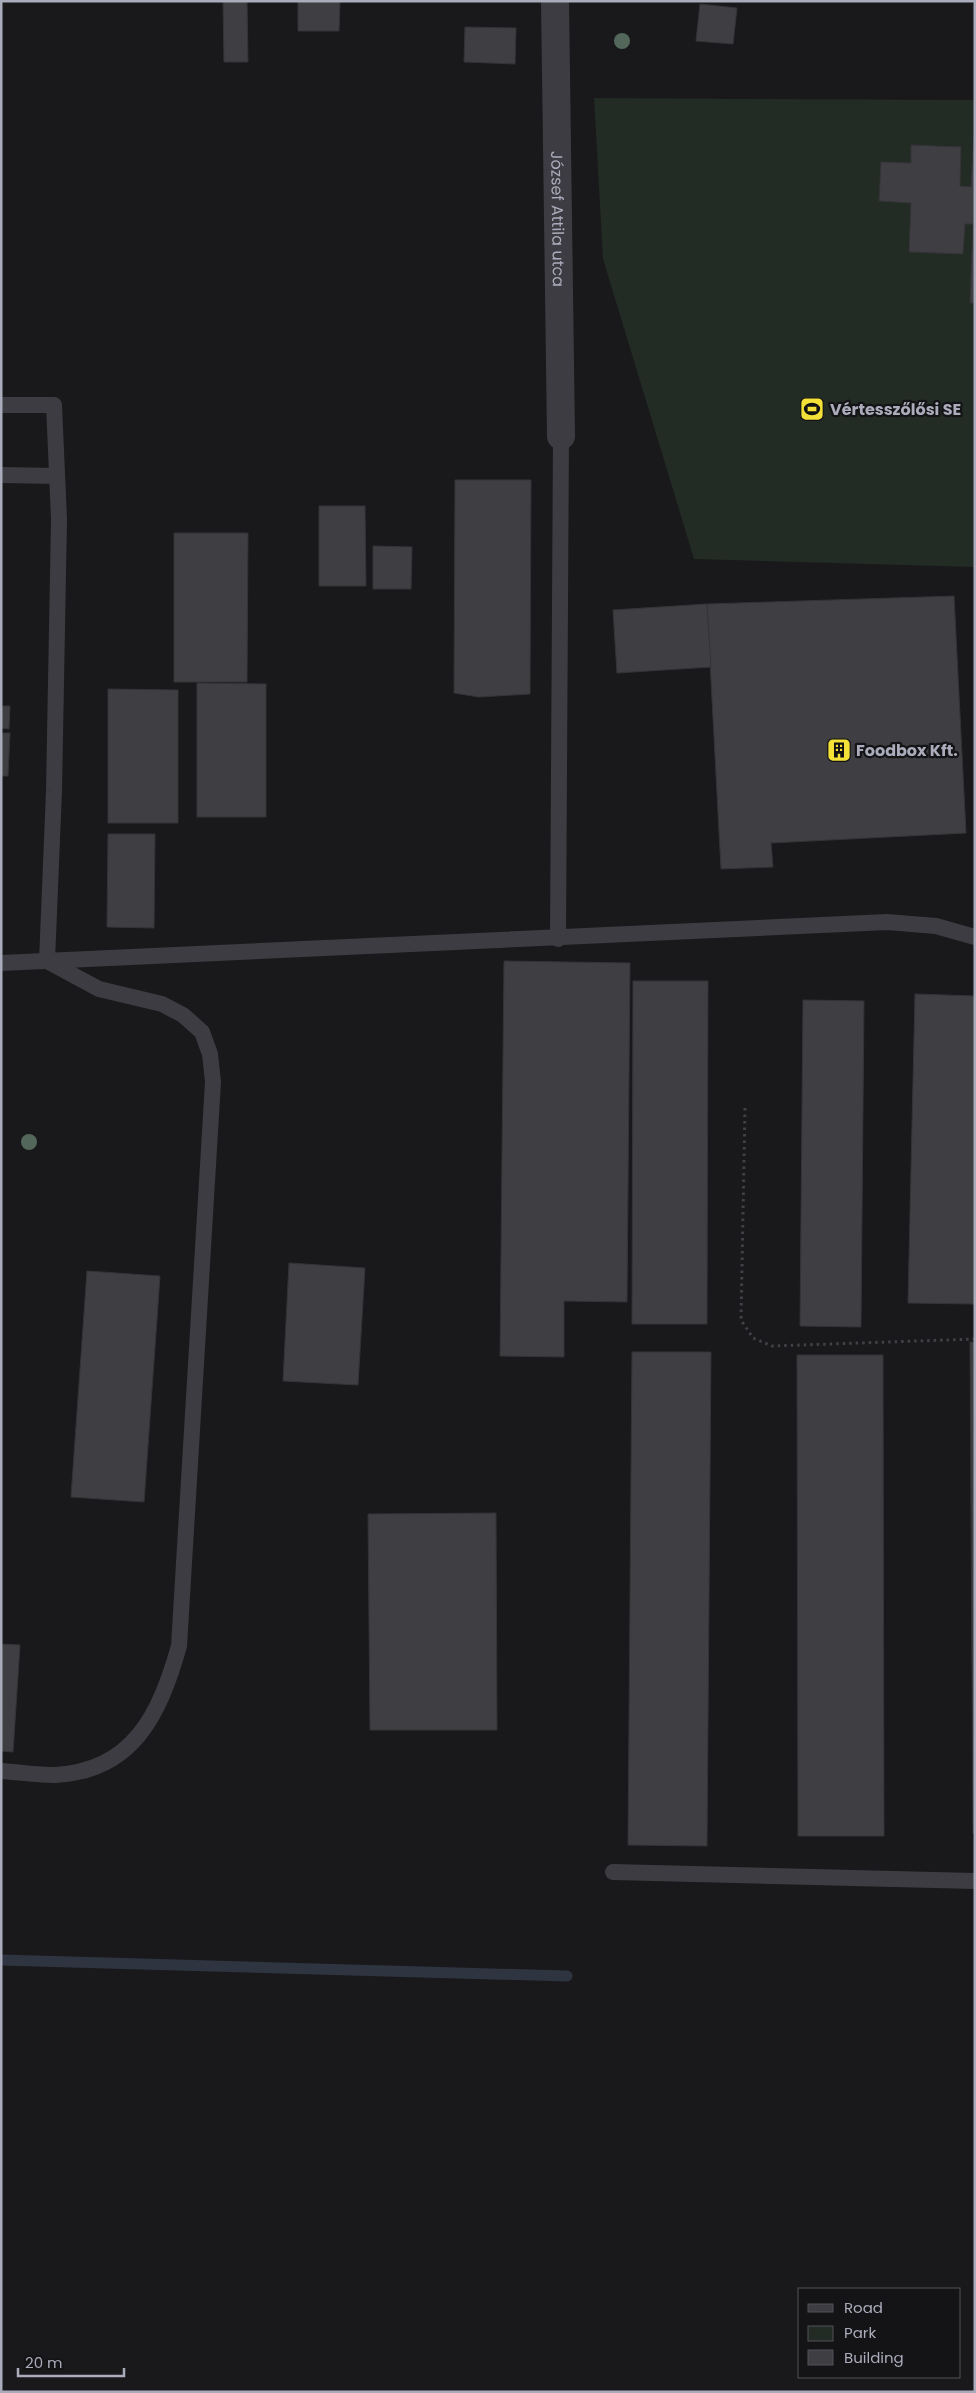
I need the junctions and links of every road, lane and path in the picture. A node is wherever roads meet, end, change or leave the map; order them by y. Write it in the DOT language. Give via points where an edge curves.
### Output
graph roads {
  1 [pos="555,1"];
  2 [pos="1,404"];
  3 [pos="560,436"];
  4 [pos="1,475"];
  5 [pos="57,476"];
  6 [pos="975,937"];
  7 [pos="558,939"];
  8 [pos="47,961"];
  9 [pos="1,963"];
  10 [pos="745,1108"];
  11 [pos="975,1339"];
  12 [pos="1,1771"];
  13 [pos="613,1872"];
  14 [pos="975,1882"];
  1 -- 3 [label="street, József Attila utca"];
  2 -- 5 [label="lane" via="54,405"];
  3 -- 7 [label="lane"];
  4 -- 5 [label="lane"];
  5 -- 8 [label="lane" via="57,677"];
  6 -- 7 [label="lane" via="936,926 887,922"];
  7 -- 8 [label="lane"];
  8 -- 9 [label="lane"];
  8 -- 12 [label="lane" via="99,990 162,1004 183,1015 202,1032 210,1054 213,1092 179,1646 169,1681 153,1717 128,1749 95,1767 55,1775"];
  10 -- 11 [label="path" via="741,1320 753,1338 772,1346"];
  13 -- 14 [label="lane"];
}
